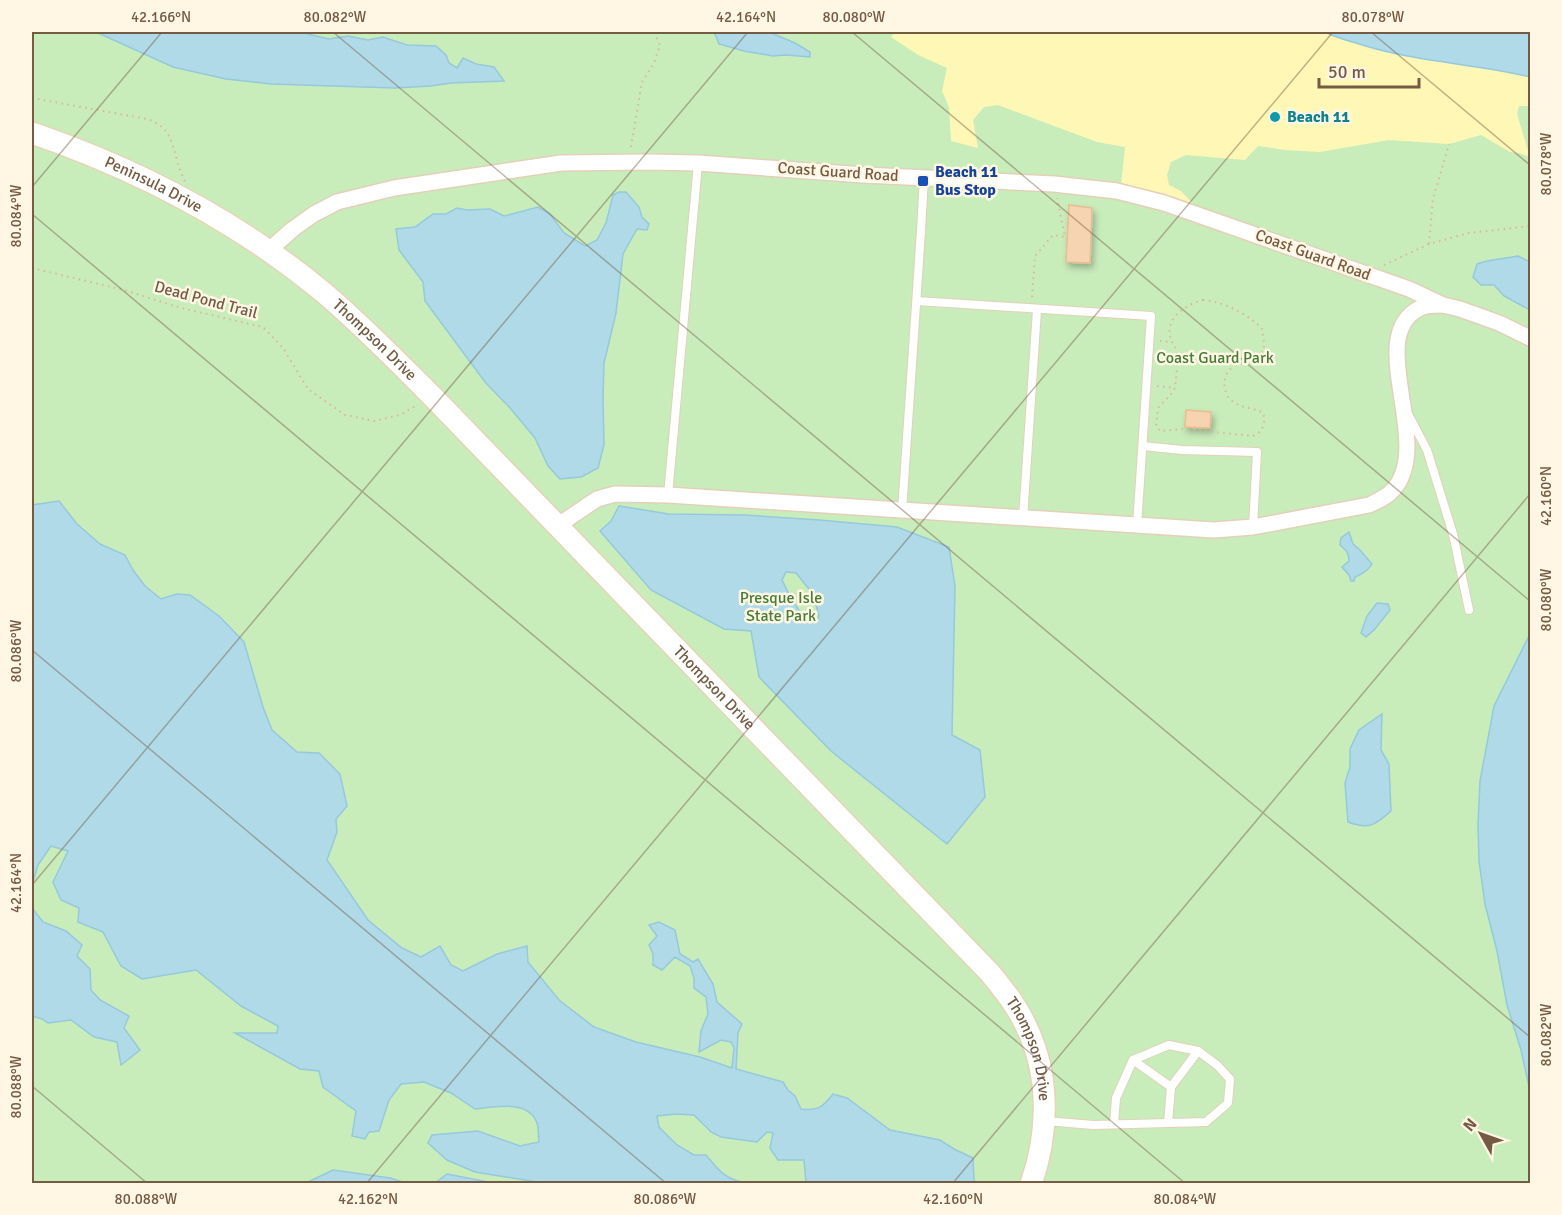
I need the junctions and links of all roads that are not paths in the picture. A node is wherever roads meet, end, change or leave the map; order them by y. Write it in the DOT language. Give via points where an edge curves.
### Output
graph roads {
  1 [pos="32,133"];
  2 [pos="698,163"];
  3 [pos="924,177"];
  4 [pos="268,251"];
  5 [pos="917,301"];
  6 [pos="1443,305"];
  7 [pos="1034,309"];
  8 [pos="1530,338"];
  9 [pos="1404,404"];
  10 [pos="1143,446"];
  11 [pos="668,495"];
  12 [pos="902,511"];
  13 [pos="1023,518"];
  14 [pos="1137,525"];
  15 [pos="557,526"];
  16 [pos="1253,526"];
  17 [pos="1469,610"];
  18 [pos="1198,1051"];
  19 [pos="1133,1060"];
  20 [pos="1171,1087"];
  21 [pos="1044,1120"];
  22 [pos="1168,1123"];
  23 [pos="1114,1124"];
  24 [pos="1031,1184"];
  1 -- 4 [label="street, Peninsula Drive" via="150,181"];
  2 -- 3 [label="street, Coast Guard Road"];
  2 -- 4 [label="street, Coast Guard Road" via="561,163 394,188 337,202 314,214"];
  2 -- 11 [label="lane"];
  3 -- 5 [label="lane"];
  3 -- 6 [label="street, Coast Guard Road" via="1117,191 1164,203 1409,289"];
  4 -- 15 [label="street, Thompson Drive" via="314,285 387,350"];
  5 -- 7 [label="lane"];
  5 -- 12 [label="lane"];
  6 -- 8 [label="street, Coast Guard Road" via="1490,319"];
  6 -- 9 [label="street, Coast Guard Road" via="1420,308 1403,322 1398,333 1396,348"];
  7 -- 10 [label="lane" via="1151,316"];
  7 -- 13 [label="lane"];
  9 -- 16 [label="street, Coast Guard Road" via="1407,451 1394,490 1369,505"];
  9 -- 17 [label="lane" via="1427,450 1453,534"];
  10 -- 14 [label="lane"];
  10 -- 16 [label="lane" via="1257,452"];
  11 -- 12 [label="street, Coast Guard Road"];
  11 -- 15 [label="street, Coast Guard Road" via="615,494 597,499"];
  12 -- 13 [label="street, Coast Guard Road"];
  13 -- 14 [label="street, Coast Guard Road"];
  14 -- 16 [label="street, Coast Guard Road" via="1214,530"];
  15 -- 21 [label="street, Thompson Drive" via="990,973 1017,1009 1035,1047 1043,1085"];
  18 -- 19 [label="lane" via="1169,1045"];
  18 -- 20 [label="lane"];
  18 -- 22 [label="lane" via="1230,1079 1228,1103 1206,1122"];
  19 -- 20 [label="lane"];
  19 -- 23 [label="lane" via="1116,1098"];
  20 -- 22 [label="lane"];
  21 -- 23 [label="lane"];
  21 -- 24 [label="street, Thompson Drive" via="1042,1147"];
  22 -- 23 [label="lane"];
}
